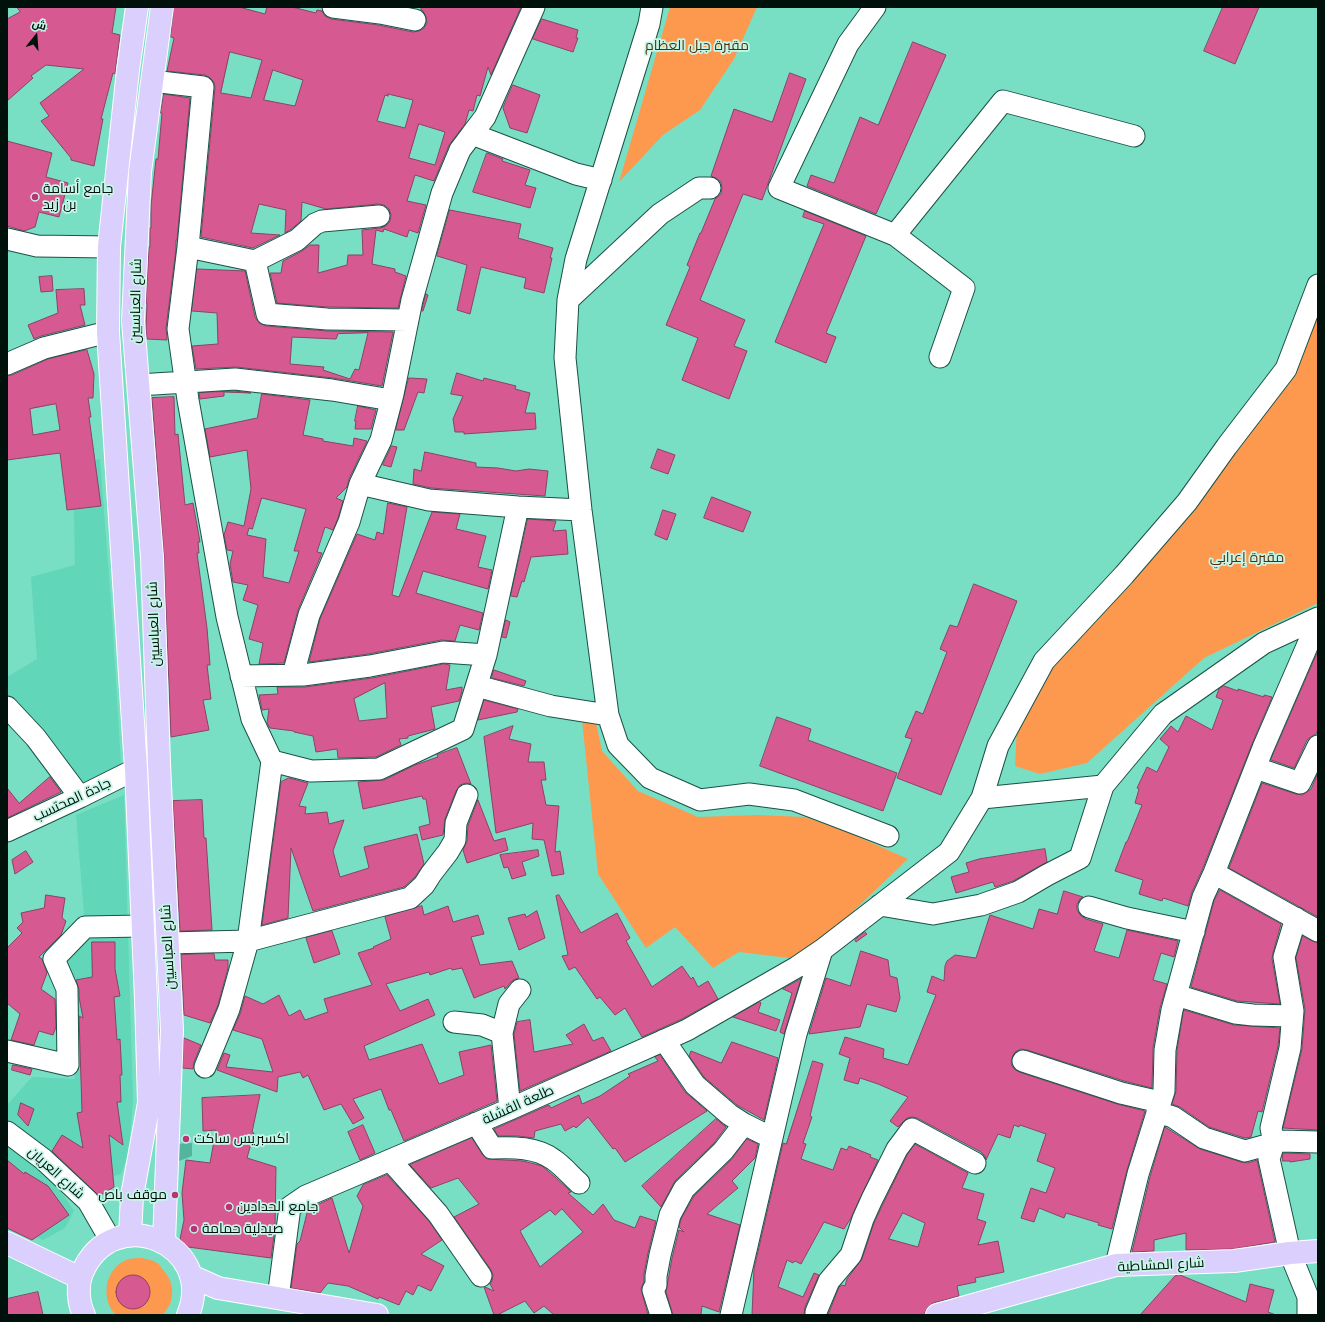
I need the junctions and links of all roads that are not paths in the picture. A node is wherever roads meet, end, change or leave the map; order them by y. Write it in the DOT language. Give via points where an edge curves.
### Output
graph roads {
  1 [pos="137,7"];
  2 [pos="162,7"];
  3 [pos="333,7"];
  4 [pos="534,7"];
  5 [pos="652,7"];
  6 [pos="875,7"];
  7 [pos="381,10"];
  8 [pos="415,20"];
  9 [pos="152,81"];
  10 [pos="472,134"];
  11 [pos="1134,136"];
  12 [pos="601,180"];
  13 [pos="710,188"];
  14 [pos="379,216"];
  15 [pos="895,235"];
  16 [pos="7,239"];
  17 [pos="109,247"];
  18 [pos="188,247"];
  19 [pos="255,261"];
  20 [pos="1318,285"];
  21 [pos="568,300"];
  22 [pos="408,320"];
  23 [pos="108,332"];
  24 [pos="940,357"];
  25 [pos="7,364"];
  26 [pos="185,382"];
  27 [pos="138,385"];
  28 [pos="391,400"];
  29 [pos="360,484"];
  30 [pos="518,507"];
  31 [pos="581,510"];
  32 [pos="1318,620"];
  33 [pos="486,655"];
  34 [pos="293,675"];
  35 [pos="241,676"];
  36 [pos="477,686"];
  37 [pos="7,707"];
  38 [pos="608,715"];
  39 [pos="1318,746"];
  40 [pos="272,761"];
  41 [pos="1256,768"];
  42 [pos="136,769"];
  43 [pos="1103,786"];
  44 [pos="467,795"];
  45 [pos="80,798"];
  46 [pos="982,798"];
  47 [pos="7,831"];
  48 [pos="888,836"];
  49 [pos="1214,873"];
  50 [pos="880,905"];
  51 [pos="1089,907"];
  52 [pos="1296,918"];
  53 [pos="143,926"];
  54 [pos="1318,931"];
  55 [pos="1194,932"];
  56 [pos="248,941"];
  57 [pos="168,943"];
  58 [pos="822,950"];
  59 [pos="520,990"];
  60 [pos="1176,995"];
  61 [pos="1292,1016"];
  62 [pos="454,1022"];
  63 [pos="502,1033"];
  64 [pos="664,1040"];
  65 [pos="7,1051"];
  66 [pos="1023,1061"];
  67 [pos="205,1067"];
  68 [pos="1159,1107"];
  69 [pos="510,1109"];
  70 [pos="476,1123"];
  71 [pos="744,1124"];
  72 [pos="7,1132"];
  73 [pos="772,1138"];
  74 [pos="1318,1142"];
  75 [pos="1274,1143"];
  76 [pos="390,1160"];
  77 [pos="975,1163"];
  78 [pos="579,1183"];
  79 [pos="121,1238"];
  80 [pos="164,1242"];
  81 [pos="7,1243"];
  82 [pos="1318,1251"];
  83 [pos="1290,1253"];
  84 [pos="1116,1265"];
  85 [pos="191,1276"];
  86 [pos="481,1276"];
  87 [pos="80,1278"];
  88 [pos="278,1298"];
  89 [pos="84,1315"];
  90 [pos="188,1315"];
  91 [pos="377,1315"];
  92 [pos="662,1315"];
  93 [pos="731,1315"];
  94 [pos="816,1315"];
  95 [pos="937,1315"];
  96 [pos="1308,1315"];
  1 -- 17 [label="main road, شارع العباسيين"];
  2 -- 9 [label="main road, شارع العباسيين"];
  3 -- 7 [label="street"];
  4 -- 10 [label="street" via="485,117"];
  5 -- 12 [label="street"];
  6 -- 15 [label="street" via="848,44 779,188"];
  7 -- 8 [label="street"];
  9 -- 18 [label="street" via="203,87"];
  9 -- 27 [label="main road, شارع العباسيين" via="140,172 133,321"];
  10 -- 12 [label="street" via="576,174"];
  10 -- 22 [label="street" via="460,150 442,193"];
  11 -- 15 [label="street" via="1003,101"];
  12 -- 21 [label="street" via="576,259"];
  13 -- 21 [label="street" via="699,188 660,214"];
  14 -- 19 [label="street" via="322,221 297,240"];
  15 -- 24 [label="street" via="964,288"];
  16 -- 17 [label="street" via="37,246"];
  17 -- 23 [label="main road, شارع العباسيين"];
  18 -- 19 [label="street"];
  18 -- 26 [label="street" via="178,329"];
  19 -- 22 [label="street" via="267,314 327,319"];
  20 -- 46 [label="street, طلعة القشلة" via="1286,369 1187,502 1044,661 998,746"];
  21 -- 31 [label="street" via="565,358"];
  22 -- 28 [label="street"];
  23 -- 25 [label="street" via="44,348"];
  23 -- 42 [label="main road, شارع العباسيين"];
  26 -- 27 [label="street"];
  26 -- 28 [label="street" via="235,379 332,390"];
  26 -- 35 [label="street" via="227,617"];
  27 -- 57 [label="main road, شارع العباسيين" via="152,557"];
  28 -- 29 [label="street" via="381,440"];
  29 -- 30 [label="street" via="429,500"];
  29 -- 34 [label="street" via="349,522 309,615"];
  30 -- 31 [label="street"];
  30 -- 33 [label="street"];
  31 -- 38 [label="street"];
  32 -- 41 [label="street"];
  32 -- 43 [label="street" via="1264,643 1163,714"];
  33 -- 34 [label="street" via="443,652 370,666"];
  33 -- 36 [label="street"];
  34 -- 35 [label="street"];
  35 -- 40 [label="street" via="252,719"];
  36 -- 38 [label="street" via="551,706"];
  36 -- 40 [label="street" via="463,729 379,769 311,771"];
  37 -- 45 [label="street" via="36,738"];
  38 -- 48 [label="street" via="618,745 650,778 700,800 749,794 794,800"];
  39 -- 41 [label="street" via="1300,783"];
  40 -- 56 [label="street"];
  41 -- 49 [label="street"];
  42 -- 45 [label="street, جادة المحتسب"];
  42 -- 53 [label="main road, شارع العباسيين"];
  43 -- 46 [label="street"];
  43 -- 50 [label="street" via="1080,858 1018,892 981,905 933,914"];
  44 -- 56 [label="street" via="456,823 455,840 424,886 410,898"];
  45 -- 47 [label="street, جادة المحتسب"];
  46 -- 50 [label="street, طلعة القشلة" via="949,852"];
  49 -- 52 [label="street"];
  49 -- 55 [label="street" via="1203,897"];
  50 -- 58 [label="street, طلعة القشلة"];
  51 -- 55 [label="street"];
  52 -- 54 [label="street"];
  52 -- 61 [label="street" via="1284,957"];
  53 -- 65 [label="street" via="85,927 54,959 66,989 68,1065"];
  53 -- 79 [label="main road, شارع العباسيين" via="149,1103 132,1196"];
  55 -- 60 [label="street"];
  56 -- 57 [label="street"];
  56 -- 67 [label="street" via="229,1009"];
  57 -- 80 [label="main road, شارع العباسيين" via="172,1030"];
  58 -- 64 [label="street, طلعة القشلة" via="797,968 688,1030"];
  58 -- 73 [label="street" via="796,1034"];
  59 -- 63 [label="street" via="509,1004"];
  60 -- 61 [label="street" via="1253,1016"];
  60 -- 68 [label="street" via="1165,1050 1164,1091"];
  61 -- 75 [label="street" via="1290,1048 1271,1128"];
  62 -- 63 [label="street" via="482,1025"];
  63 -- 69 [label="street"];
  64 -- 69 [label="street, طلعة القشلة"];
  64 -- 71 [label="street" via="695,1085"];
  66 -- 68 [label="street"];
  68 -- 75 [label="street" via="1204,1138 1245,1151"];
  68 -- 84 [label="street" via="1138,1174"];
  69 -- 70 [label="street, طلعة القشلة"];
  70 -- 76 [label="street, طلعة القشلة"];
  70 -- 78 [label="street" via="492,1148 511,1147 540,1152 554,1160"];
  71 -- 73 [label="street"];
  71 -- 92 [label="street" via="723,1151 684,1189 670,1215 653,1290"];
  72 -- 79 [label="street, شارع العريان" via="43,1159 88,1201"];
  73 -- 93 [label="street"];
  74 -- 75 [label="street"];
  75 -- 83 [label="street" via="1269,1159"];
  76 -- 86 [label="street" via="438,1214"];
  76 -- 88 [label="street, طلعة القشلة" via="306,1196 290,1207"];
  77 -- 94 [label="street" via="912,1129 897,1149 863,1219 851,1255 829,1281"];
  79 -- 80 [label="main road" via="148,1236"];
  79 -- 87 [label="main road" via="97,1250"];
  80 -- 85 [label="main road" via="176,1251"];
  81 -- 87 [label="main road"];
  82 -- 83 [label="main road, شارع المشاطية"];
  83 -- 84 [label="main road, شارع المشاطية" via="1234,1262"];
  83 -- 96 [label="street" via="1308,1297"];
  84 -- 95 [label="main road, شارع المشاطية"];
  85 -- 88 [label="main road" via="218,1288"];
  85 -- 90 [label="main road" via="194,1291"];
  87 -- 89 [label="main road" via="79,1296"];
  88 -- 91 [label="main road"];
}
